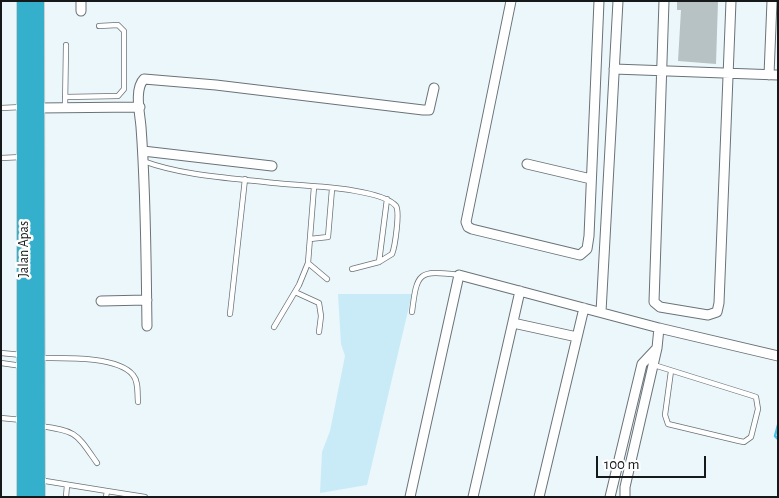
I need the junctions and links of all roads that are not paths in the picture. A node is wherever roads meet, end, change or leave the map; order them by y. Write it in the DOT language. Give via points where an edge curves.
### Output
graph roads {
  1 [pos="24,1"];
  2 [pos="37,1"];
  3 [pos="81,1"];
  4 [pos="511,1"];
  5 [pos="599,1"];
  6 [pos="618,1"];
  7 [pos="664,1"];
  8 [pos="731,1"];
  9 [pos="772,1"];
  10 [pos="81,11"];
  11 [pos="99,26"];
  12 [pos="66,45"];
  13 [pos="614,69"];
  14 [pos="662,70"];
  15 [pos="728,73"];
  16 [pos="773,75"];
  17 [pos="434,88"];
  18 [pos="65,97"];
  19 [pos="140,107"];
  20 [pos="1,108"];
  21 [pos="31,108"];
  22 [pos="65,108"];
  23 [pos="143,151"];
  24 [pos="24,157"];
  25 [pos="1,158"];
  26 [pos="143,161"];
  27 [pos="527,164"];
  28 [pos="272,166"];
  29 [pos="591,179"];
  30 [pos="245,180"];
  31 [pos="314,187"];
  32 [pos="332,189"];
  33 [pos="386,199"];
  34 [pos="37,227"];
  35 [pos="310,239"];
  36 [pos="24,260"];
  37 [pos="379,262"];
  38 [pos="308,263"];
  39 [pos="352,270"];
  40 [pos="459,275"];
  41 [pos="327,279"];
  42 [pos="520,291"];
  43 [pos="294,292"];
  44 [pos="146,300"];
  45 [pos="101,301"];
  46 [pos="584,308"];
  47 [pos="412,312"];
  48 [pos="601,312"];
  49 [pos="230,314"];
  50 [pos="513,322"];
  51 [pos="147,326"];
  52 [pos="274,327"];
  53 [pos="659,328"];
  54 [pos="319,332"];
  55 [pos="577,337"];
  56 [pos="658,348"];
  57 [pos="1,353"];
  58 [pos="778,356"];
  59 [pos="33,359"];
  60 [pos="1,363"];
  61 [pos="654,366"];
  62 [pos="670,370"];
  63 [pos="138,402"];
  64 [pos="1,418"];
  65 [pos="24,420"];
  66 [pos="37,425"];
  67 [pos="97,463"];
  68 [pos="38,480"];
  69 [pos="68,485"];
  70 [pos="107,491"];
  71 [pos="24,497"];
  72 [pos="38,497"];
  73 [pos="66,497"];
  74 [pos="106,497"];
  75 [pos="145,497"];
  76 [pos="410,497"];
  77 [pos="473,497"];
  78 [pos="539,497"];
  79 [pos="610,497"];
  80 [pos="625,497"];
  1 -- 21 [label="highway, Jalan Apas"];
  2 -- 21 [label="highway, Jalan Apas"];
  3 -- 10 [label="street"];
  4 -- 29 [label="street" via="466,222 468,227 580,255 588,243"];
  5 -- 29 [label="street"];
  6 -- 13 [label="street"];
  7 -- 14 [label="street"];
  8 -- 15 [label="street"];
  9 -- 16 [label="street"];
  11 -- 18 [label="lane" via="118,26 124,32 122,94"];
  12 -- 18 [label="lane"];
  13 -- 14 [label="street"];
  13 -- 48 [label="street"];
  14 -- 15 [label="street"];
  14 -- 15 [label="street" via="654,302 660,307 708,316 717,312 719,303"];
  15 -- 16 [label="street"];
  17 -- 19 [label="street" via="431,107 423,110 151,78 142,82 140,87"];
  18 -- 22 [label="lane"];
  19 -- 22 [label="street"];
  19 -- 23 [label="street"];
  20 -- 21 [label="lane"];
  21 -- 22 [label="street"];
  21 -- 24 [label="highway, Jalan Apas"];
  21 -- 34 [label="highway, Jalan Apas"];
  23 -- 26 [label="street"];
  23 -- 28 [label="street"];
  24 -- 25 [label="lane"];
  24 -- 36 [label="highway, Jalan Apas"];
  26 -- 30 [label="lane"];
  26 -- 44 [label="street"];
  27 -- 29 [label="street"];
  30 -- 31 [label="lane"];
  30 -- 49 [label="lane"];
  31 -- 32 [label="lane"];
  31 -- 35 [label="lane"];
  32 -- 33 [label="lane"];
  32 -- 35 [label="lane" via="328,237"];
  33 -- 37 [label="lane"];
  33 -- 37 [label="lane" via="398,211 396,231 392,254"];
  34 -- 36 [label="highway" via="33,256"];
  34 -- 59 [label="highway, Jalan Apas"];
  35 -- 38 [label="lane"];
  36 -- 59 [label="highway, Jalan Apas"];
  37 -- 39 [label="lane"];
  38 -- 41 [label="lane"];
  38 -- 43 [label="lane"];
  40 -- 42 [label="street"];
  40 -- 47 [label="lane" via="435,272 422,276 415,285"];
  40 -- 76 [label="street"];
  42 -- 46 [label="street"];
  42 -- 50 [label="street"];
  43 -- 52 [label="lane"];
  43 -- 54 [label="lane" via="319,303 322,316"];
  44 -- 45 [label="street"];
  44 -- 51 [label="street"];
  46 -- 48 [label="street"];
  46 -- 55 [label="street"];
  48 -- 53 [label="street"];
  50 -- 55 [label="street"];
  50 -- 77 [label="street"];
  53 -- 56 [label="street"];
  53 -- 58 [label="street"];
  55 -- 78 [label="street"];
  56 -- 61 [label="street"];
  56 -- 79 [label="street" via="642,364"];
  57 -- 59 [label="lane"];
  59 -- 60 [label="lane"];
  59 -- 63 [label="lane" via="95,360 125,369 136,380"];
  59 -- 65 [label="highway, Jalan Apas"];
  59 -- 66 [label="highway, Jalan Apas"];
  61 -- 62 [label="lane"];
  61 -- 80 [label="street" via="624,487"];
  62 -- 62 [label="lane" via="756,397 758,409 751,437 744,442 668,424 665,415"];
  64 -- 65 [label="lane"];
  65 -- 71 [label="highway, Jalan Apas"];
  66 -- 67 [label="lane" via="70,431 78,436"];
  66 -- 68 [label="highway, Jalan Apas"];
  68 -- 69 [label="lane"];
  68 -- 71 [label="highway" via="29,484"];
  68 -- 72 [label="highway, Jalan Apas"];
  69 -- 70 [label="lane"];
  69 -- 73 [label="lane"];
  70 -- 74 [label="lane"];
  70 -- 75 [label="lane"];
}
